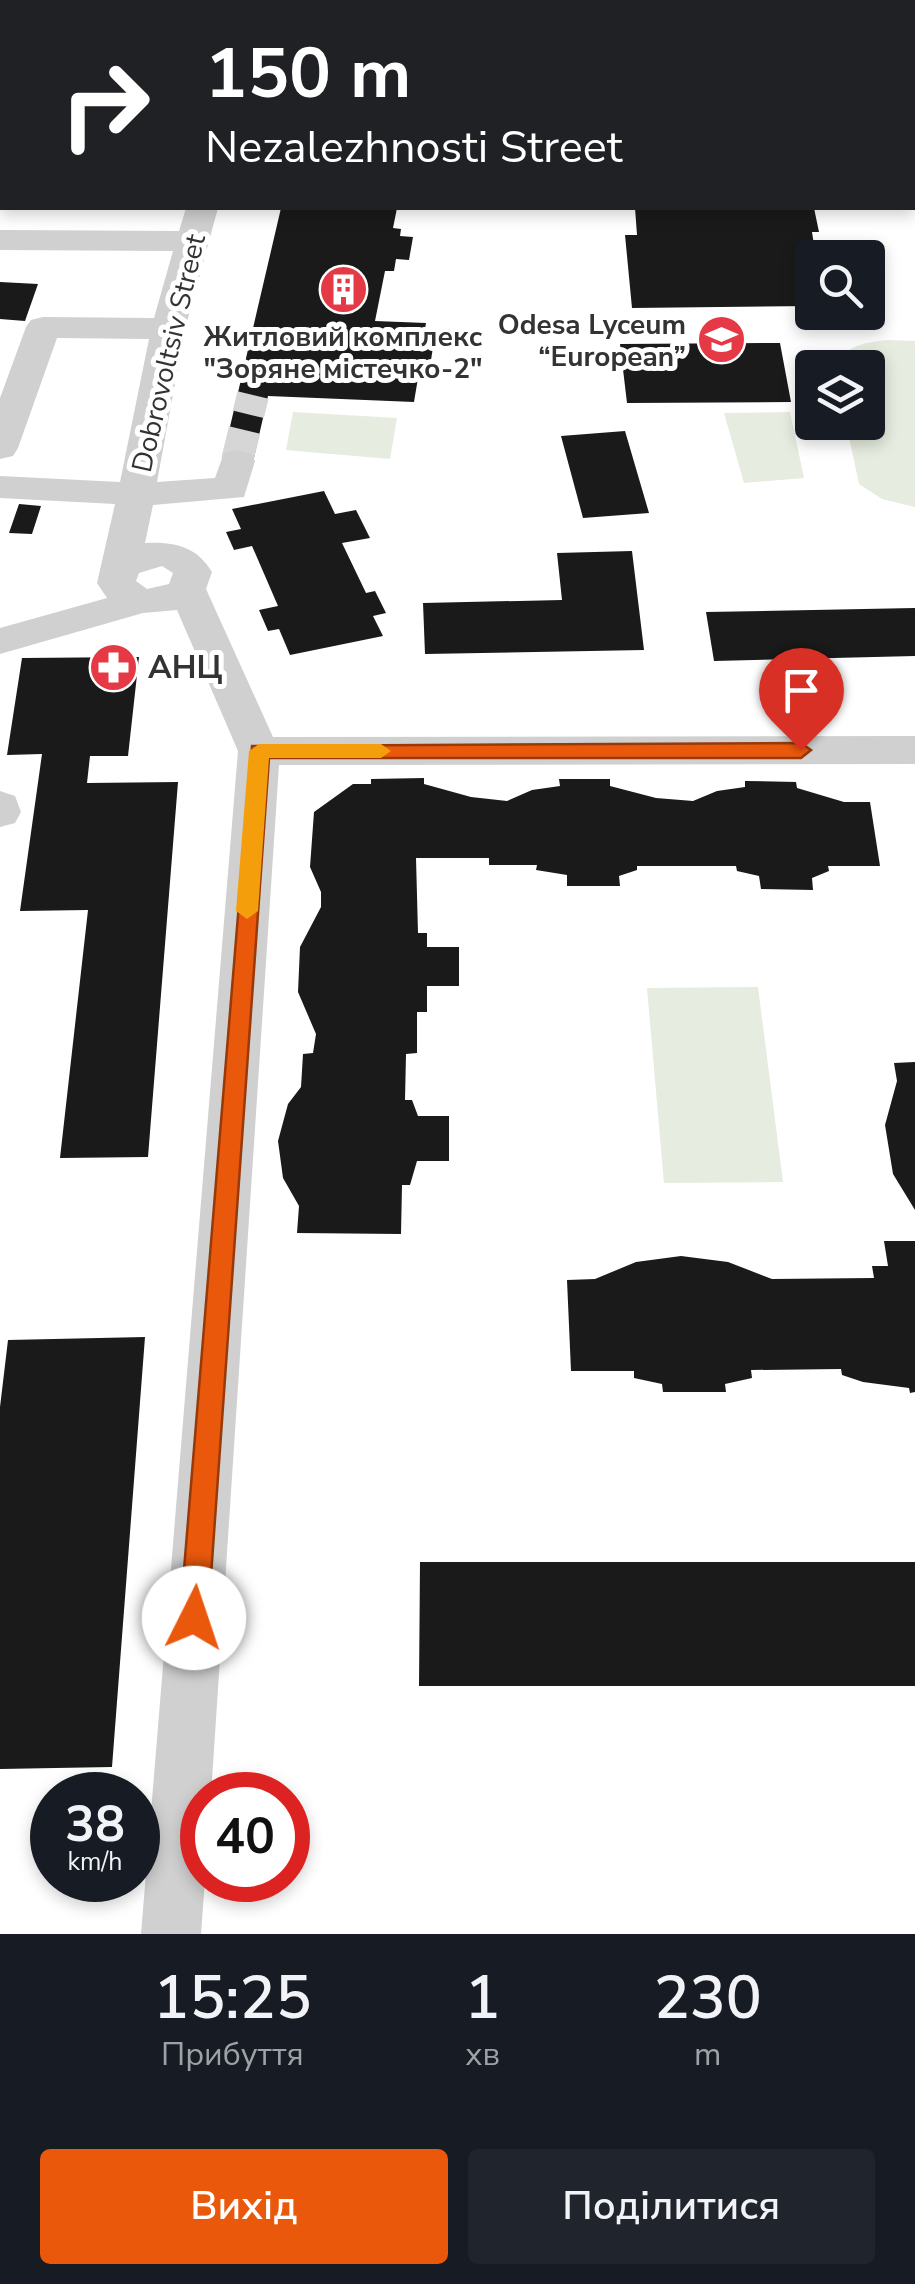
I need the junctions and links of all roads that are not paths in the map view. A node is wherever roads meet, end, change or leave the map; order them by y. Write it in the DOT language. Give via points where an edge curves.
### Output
graph roads {
  1 [pos="201,210"];
  2 [pos="0,240"];
  3 [pos="191,242"];
  4 [pos="168,329"];
  5 [pos="0,448"];
  6 [pos="238,462"];
  7 [pos="0,487"];
  8 [pos="137,496"];
  9 [pos="156,589"];
  10 [pos="0,641"];
  11 [pos="915,750"];
  12 [pos="259,751"];
  13 [pos="171,1934"];
  1 -- 3 [label="street, Dobrovoltsiv Street"];
  2 -- 3 [label="street"];
  3 -- 4 [label="street, Dobrovoltsiv Street"];
  4 -- 5 [label="street" via="43,327"];
  4 -- 8 [label="street, Dobrovoltsiv Street"];
  6 -- 8 [label="street" via="232,490"];
  7 -- 8 [label="street"];
  8 -- 9 [label="street, Dobrovoltsiv Street"];
  9 -- 10 [label="street"];
  9 -- 12 [label="street"];
  11 -- 12 [label="street"];
  12 -- 13 [label="street"];
}
